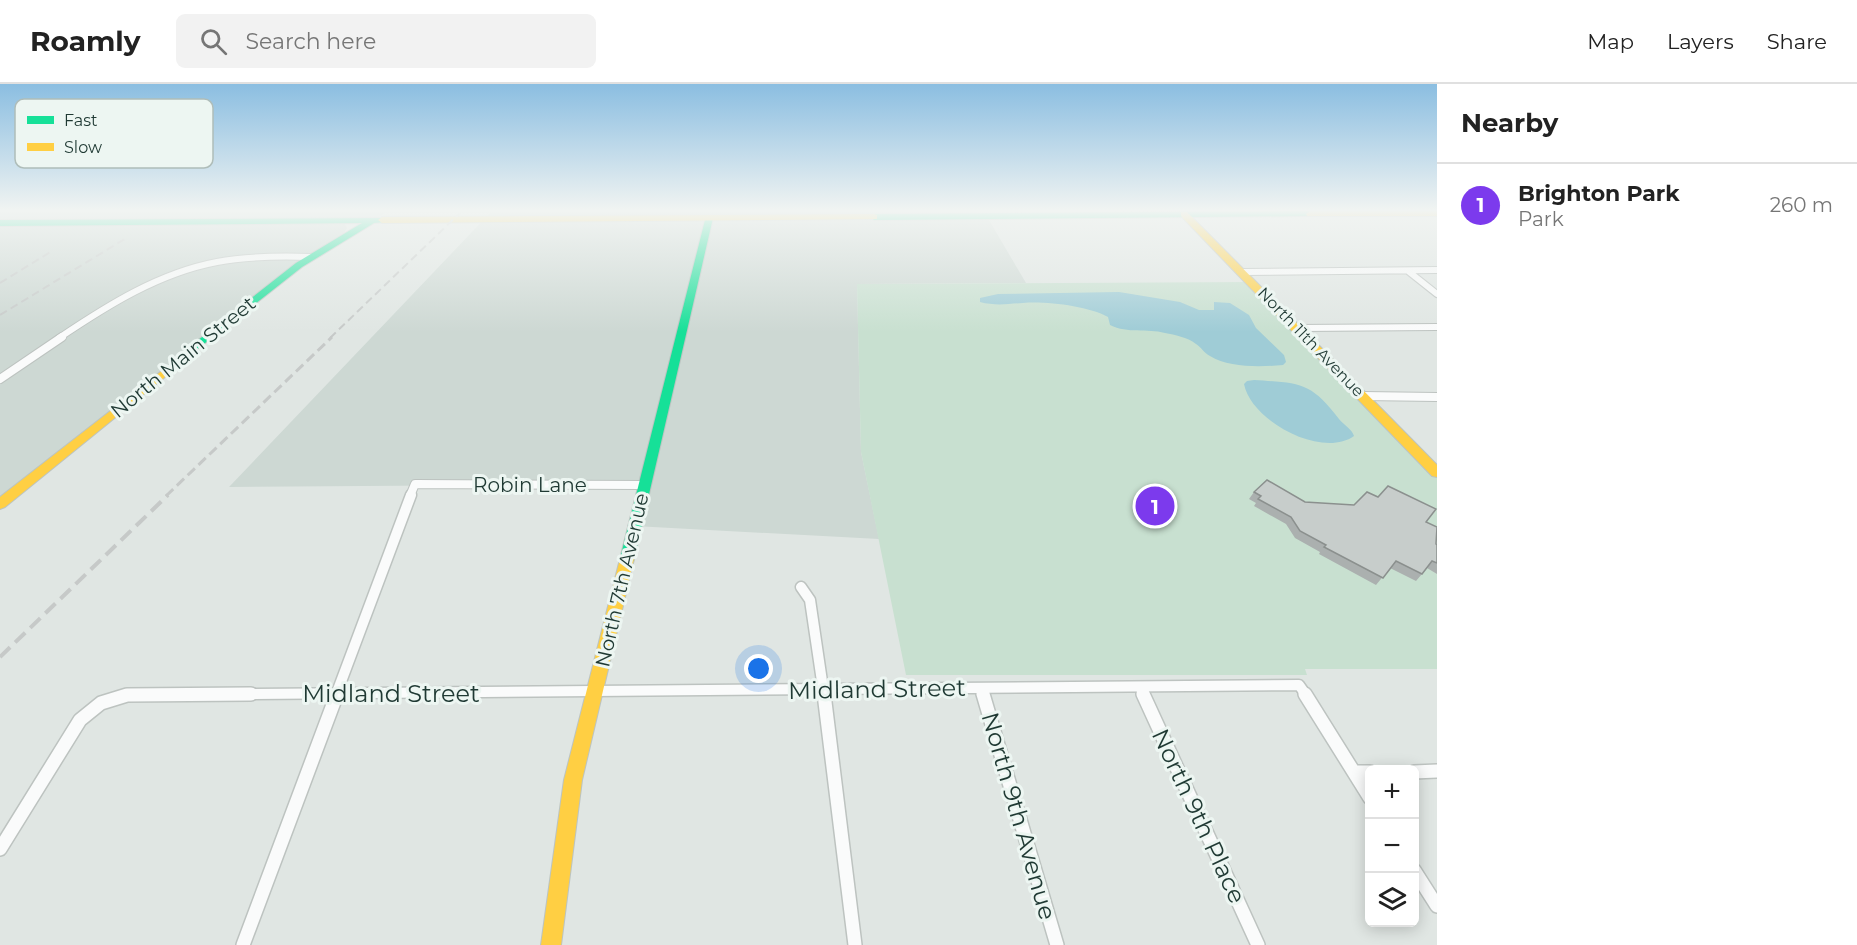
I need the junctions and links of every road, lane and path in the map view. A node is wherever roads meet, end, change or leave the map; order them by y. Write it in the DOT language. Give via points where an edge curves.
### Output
graph roads {
  1 [pos="319,251"];
  2 [pos="701,251"];
  3 [pos="1222,251"];
  4 [pos="310,257"];
  5 [pos="1437,270"];
  6 [pos="1408,271"];
  7 [pos="1243,272"];
  8 [pos="1437,294"];
  9 [pos="1437,327"];
  10 [pos="1297,328"];
  11 [pos="0,379"];
  12 [pos="1363,396"];
  13 [pos="1437,397"];
  14 [pos="1437,472"];
  15 [pos="644,485"];
  16 [pos="0,504"];
  17 [pos="801,586"];
  18 [pos="1140,687"];
  19 [pos="981,688"];
  20 [pos="823,689"];
  21 [pos="595,692"];
  22 [pos="338,693"];
  23 [pos="1437,771"];
  24 [pos="1354,772"];
  25 [pos="1365,772"];
  26 [pos="1419,772"];
  27 [pos="1365,790"];
  28 [pos="0,849"];
  29 [pos="1416,873"];
  30 [pos="1437,906"];
  31 [pos="243,945"];
  32 [pos="551,945"];
  33 [pos="855,945"];
  34 [pos="1057,945"];
  35 [pos="1258,945"];
  1 -- 4 [label="main road, North Main Street"];
  2 -- 15 [label="main road, North 7th Avenue"];
  3 -- 7 [label="main road, North 11th Avenue"];
  4 -- 11 [label="street" via="237,258 159,279 132,292"];
  4 -- 16 [label="main road, North Main Street"];
  5 -- 6 [label="street"];
  6 -- 7 [label="street"];
  6 -- 8 [label="street"];
  7 -- 10 [label="main road, North 11th Avenue"];
  9 -- 10 [label="street"];
  10 -- 12 [label="main road, North 11th Avenue"];
  12 -- 13 [label="street"];
  12 -- 14 [label="main road, North 11th Avenue"];
  15 -- 21 [label="main road, North 7th Avenue"];
  15 -- 22 [label="street, Robin Lane" via="416,484"];
  17 -- 20 [label="street" via="812,608"];
  18 -- 19 [label="street, Midland Street"];
  18 -- 24 [label="street, Midland Street" via="1299,685"];
  18 -- 35 [label="street, North 9th Place"];
  19 -- 20 [label="street, Midland Street"];
  19 -- 34 [label="street, North 9th Avenue"];
  20 -- 21 [label="street, Midland Street"];
  20 -- 33 [label="street"];
  21 -- 22 [label="street, Midland Street"];
  21 -- 32 [label="main road, North 7th Avenue" via="567,813"];
  22 -- 28 [label="street, Midland Street" via="126,695 97,704 80,720"];
  22 -- 31 [label="street"];
  23 -- 26 [label="street"];
  24 -- 25 [label="street"];
  24 -- 27 [label="street"];
  29 -- 30 [label="street"];
}
